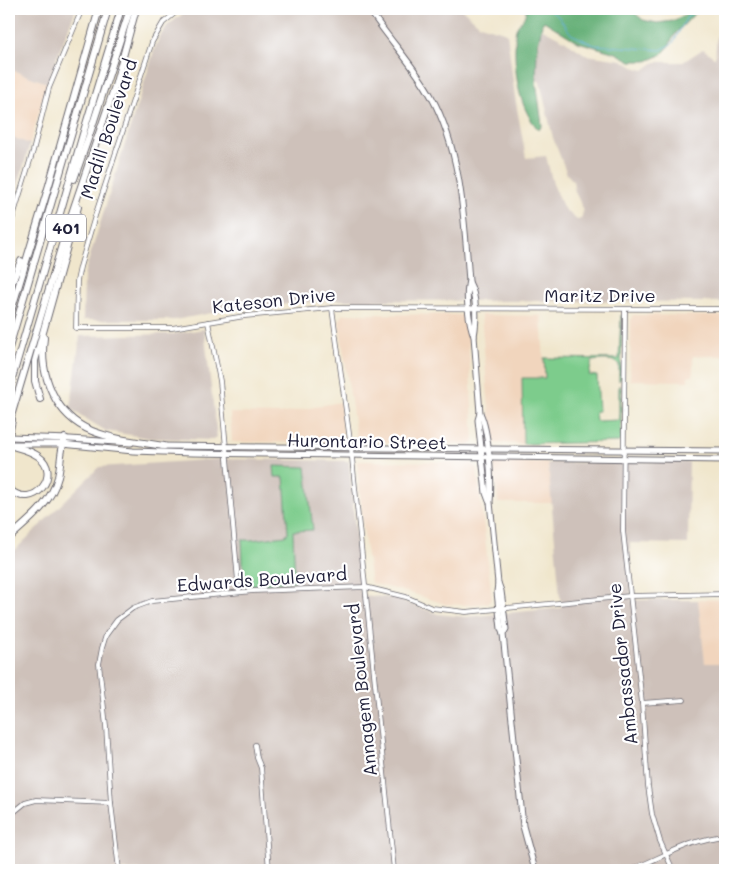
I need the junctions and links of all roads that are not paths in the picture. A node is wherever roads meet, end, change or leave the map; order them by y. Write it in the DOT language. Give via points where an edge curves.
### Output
graph roads {
  1 [pos="82,9"];
  2 [pos="99,9"];
  3 [pos="108,9"];
  4 [pos="121,9"];
  5 [pos="130,9"];
  6 [pos="136,9"];
  7 [pos="180,9"];
  8 [pos="370,9"];
  9 [pos="87,168"];
  10 [pos="65,196"];
  11 [pos="37,221"];
  12 [pos="9,230"];
  13 [pos="9,289"];
  14 [pos="332,308"];
  15 [pos="472,309"];
  16 [pos="625,309"];
  17 [pos="725,309"];
  18 [pos="49,312"];
  19 [pos="9,318"];
  20 [pos="208,322"];
  21 [pos="76,328"];
  22 [pos="9,348"];
  23 [pos="9,389"];
  24 [pos="40,399"];
  25 [pos="14,403"];
  26 [pos="9,423"];
  27 [pos="9,436"];
  28 [pos="64,441"];
  29 [pos="9,445"];
  30 [pos="17,446"];
  31 [pos="164,446"];
  32 [pos="351,448"];
  33 [pos="484,449"];
  34 [pos="226,450"];
  35 [pos="624,451"];
  36 [pos="725,451"];
  37 [pos="352,456"];
  38 [pos="485,457"];
  39 [pos="624,458"];
  40 [pos="725,460"];
  41 [pos="9,489"];
  42 [pos="9,538"];
  43 [pos="365,587"];
  44 [pos="238,592"];
  45 [pos="725,594"];
  46 [pos="630,596"];
  47 [pos="501,608"];
  48 [pos="684,700"];
  49 [pos="642,704"];
  50 [pos="255,745"];
  51 [pos="111,803"];
  52 [pos="9,816"];
  53 [pos="725,836"];
  54 [pos="664,854"];
  55 [pos="119,870"];
  56 [pos="269,870"];
  57 [pos="394,870"];
  58 [pos="535,870"];
  59 [pos="630,870"];
  60 [pos="673,870"];
  1 -- 12 [label="street" via="49,88"];
  2 -- 11 [label="highway, 401"];
  3 -- 22 [label="highway, 401"];
  4 -- 10 [label="highway, 401"];
  5 -- 10 [label="highway" via="89,136"];
  6 -- 9 [label="highway, 401" via="115,86"];
  7 -- 21 [label="street, Madill Boulevard" via="163,23 152,42 97,209 78,275"];
  8 -- 15 [label="main road" via="418,75 444,120 461,190 467,288"];
  9 -- 18 [label="highway"];
  9 -- 25 [label="highway, 401"];
  10 -- 23 [label="highway, 401"];
  11 -- 13 [label="highway"];
  11 -- 19 [label="highway, 401"];
  14 -- 15 [label="street, Kateson Drive"];
  14 -- 20 [label="street, Kateson Drive"];
  14 -- 32 [label="street, Annagem Boulevard"];
  15 -- 16 [label="street, Maritz Drive"];
  15 -- 33 [label="main road" via="476,327 478,420"];
  16 -- 17 [label="street, Maritz Drive"];
  16 -- 35 [label="street, Ambassador Drive"];
  18 -- 24 [label="highway" via="34,361 34,381"];
  18 -- 31 [label="highway" via="43,346 44,366 49,386 63,408 90,430"];
  20 -- 21 [label="street, Kateson Drive" via="164,329"];
  20 -- 34 [label="street" via="220,381"];
  25 -- 26 [label="highway, 401"];
  25 -- 27 [label="highway"];
  27 -- 28 [label="main road, Hurontario Street"];
  28 -- 30 [label="main road, Hurontario Street"];
  28 -- 31 [label="main road, Hurontario Street"];
  28 -- 34 [label="main road, Hurontario Street" via="133,451"];
  28 -- 42 [label="highway" via="58,476 50,498"];
  29 -- 30 [label="highway"];
  30 -- 41 [label="highway" via="42,459 47,477 43,488 34,495 21,496"];
  31 -- 34 [label="main road, Hurontario Street"];
  32 -- 33 [label="main road, Hurontario Street"];
  32 -- 34 [label="main road, Hurontario Street"];
  32 -- 37 [label="street, Annagem Boulevard"];
  33 -- 35 [label="main road, Hurontario Street"];
  33 -- 38 [label="main road"];
  34 -- 37 [label="main road, Hurontario Street"];
  34 -- 44 [label="street"];
  35 -- 36 [label="main road, Hurontario Street"];
  35 -- 39 [label="street, Ambassador Drive"];
  37 -- 38 [label="main road, Hurontario Street"];
  37 -- 43 [label="street, Annagem Boulevard"];
  38 -- 39 [label="main road, Hurontario Street"];
  38 -- 47 [label="main road" via="486,493 490,501"];
  39 -- 40 [label="main road, Hurontario Street"];
  39 -- 46 [label="street, Ambassador Drive" via="623,532"];
  43 -- 44 [label="street, Edwards Boulevard"];
  43 -- 47 [label="street, Edwards Boulevard" via="406,597 432,608 466,612"];
  43 -- 57 [label="street, Annagem Boulevard"];
  44 -- 51 [label="street, Edwards Boulevard" via="152,601 126,613 106,635 99,664"];
  45 -- 46 [label="street, Edwards Boulevard"];
  46 -- 47 [label="street, Edwards Boulevard"];
  46 -- 49 [label="street, Ambassador Drive"];
  47 -- 58 [label="main road" via="523,826"];
  48 -- 49 [label="street"];
  49 -- 54 [label="street, Ambassador Drive" via="652,814"];
  50 -- 56 [label="street" via="263,782"];
  51 -- 52 [label="street" via="36,800"];
  51 -- 55 [label="street, Edwards Boulevard"];
  53 -- 54 [label="street" via="712,837"];
  54 -- 59 [label="street"];
  54 -- 60 [label="street, Ambassador Drive"];
}
